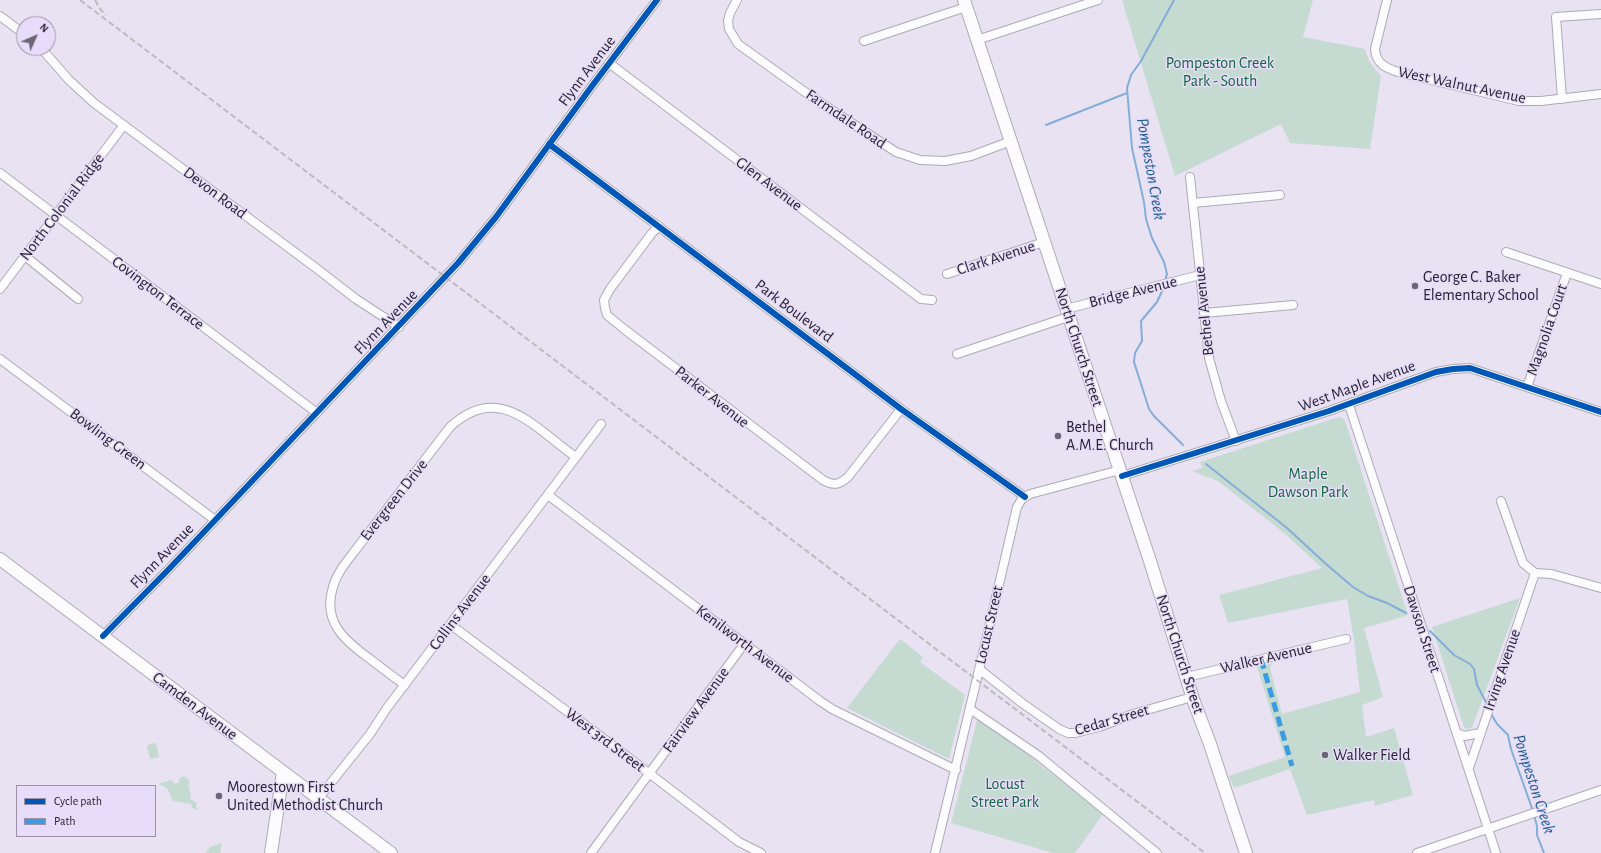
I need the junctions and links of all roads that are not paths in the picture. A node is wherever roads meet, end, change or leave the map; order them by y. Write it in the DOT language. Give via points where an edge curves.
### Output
graph roads {
  1 [pos="657,0"];
  2 [pos="737,0"];
  3 [pos="1098,0"];
  4 [pos="1387,0"];
  5 [pos="965,4"];
  6 [pos="1601,14"];
  7 [pos="0,16"];
  8 [pos="16,28"];
  9 [pos="977,40"];
  10 [pos="864,41"];
  11 [pos="48,56"];
  12 [pos="609,63"];
  13 [pos="1601,94"];
  14 [pos="1562,99"];
  15 [pos="124,125"];
  16 [pos="1011,141"];
  17 [pos="549,144"];
  18 [pos="0,173"];
  19 [pos="1190,177"];
  20 [pos="1280,195"];
  21 [pos="1193,202"];
  22 [pos="56,216"];
  23 [pos="659,226"];
  24 [pos="1044,242"];
  25 [pos="1506,252"];
  26 [pos="25,256"];
  27 [pos="1567,273"];
  28 [pos="947,274"];
  29 [pos="1200,275"];
  30 [pos="1601,284"];
  31 [pos="0,289"];
  32 [pos="78,299"];
  33 [pos="932,300"];
  34 [pos="1293,305"];
  35 [pos="1067,313"];
  36 [pos="1204,313"];
  37 [pos="399,326"];
  38 [pos="957,354"];
  39 [pos="0,359"];
  40 [pos="1527,386"];
  41 [pos="1349,405"];
  42 [pos="901,409"];
  43 [pos="317,412"];
  44 [pos="1601,412"];
  45 [pos="601,424"];
  46 [pos="1236,441"];
  47 [pos="576,457"];
  48 [pos="1121,473"];
  49 [pos="548,495"];
  50 [pos="1025,497"];
  51 [pos="1502,501"];
  52 [pos="215,520"];
  53 [pos="0,559"];
  54 [pos="1535,573"];
  55 [pos="1601,588"];
  56 [pos="450,625"];
  57 [pos="103,636"];
  58 [pos="1346,639"];
  59 [pos="744,644"];
  60 [pos="980,668"];
  61 [pos="1186,677"];
  62 [pos="405,685"];
  63 [pos="1192,697"];
  64 [pos="970,709"];
  65 [pos="1480,733"];
  66 [pos="1457,734"];
  67 [pos="1469,768"];
  68 [pos="956,770"];
  69 [pos="283,772"];
  70 [pos="649,774"];
  71 [pos="1601,790"];
  72 [pos="318,799"];
  73 [pos="1487,829"];
  74 [pos="271,853"];
  75 [pos="391,853"];
  76 [pos="591,853"];
  77 [pos="761,853"];
  78 [pos="935,853"];
  79 [pos="1157,853"];
  80 [pos="1246,853"];
  81 [pos="1417,853"];
  82 [pos="1496,853"];
  1 -- 12 [label="street, Flynn Avenue"];
  2 -- 16 [label="street, Farmdale Road" via="728,21 729,29 738,44 896,152 920,160 945,161 971,156"];
  3 -- 9 [label="street"];
  4 -- 14 [label="street, West Walnut Avenue" via="1376,42 1376,57 1385,68 1519,101"];
  5 -- 9 [label="main road, North Church Street"];
  5 -- 10 [label="street"];
  6 -- 14 [label="street" via="1556,17"];
  7 -- 8 [label="street"];
  9 -- 16 [label="main road, North Church Street"];
  11 -- 15 [label="street, Devon Road" via="77,88"];
  12 -- 17 [label="street, Flynn Avenue"];
  12 -- 33 [label="street, Glen Avenue" via="921,299"];
  13 -- 14 [label="street, West Walnut Avenue"];
  15 -- 22 [label="street, North Colonial Ridge"];
  15 -- 37 [label="street, Devon Road" via="356,299"];
  16 -- 24 [label="main road, North Church Street"];
  17 -- 23 [label="street, Park Boulevard"];
  17 -- 37 [label="street, Flynn Avenue" via="478,240"];
  18 -- 22 [label="street, Covington Terrace"];
  19 -- 21 [label="street, Bethel Avenue"];
  20 -- 21 [label="street"];
  21 -- 29 [label="street, Bethel Avenue"];
  22 -- 26 [label="street, North Colonial Ridge"];
  22 -- 43 [label="street, Covington Terrace"];
  23 -- 42 [label="street, Park Boulevard"];
  23 -- 42 [label="street, Parker Avenue" via="610,289 604,300 607,315 723,406 832,484 838,484 848,476"];
  24 -- 28 [label="street, Clark Avenue"];
  24 -- 35 [label="main road, North Church Street"];
  25 -- 27 [label="street"];
  26 -- 31 [label="street, North Colonial Ridge"];
  26 -- 32 [label="street"];
  27 -- 30 [label="street"];
  27 -- 40 [label="street, Magnolia Court"];
  29 -- 35 [label="street, Bridge Avenue"];
  29 -- 36 [label="street, Bethel Avenue"];
  34 -- 36 [label="street"];
  35 -- 38 [label="street, Bridge Avenue"];
  35 -- 48 [label="main road, North Church Street"];
  36 -- 46 [label="street, Bethel Avenue" via="1211,368"];
  37 -- 43 [label="street, Flynn Avenue"];
  39 -- 52 [label="street, Bowling Green"];
  40 -- 41 [label="street, West Maple Avenue" via="1470,368 1459,368 1436,372"];
  40 -- 44 [label="street, West Maple Avenue"];
  41 -- 46 [label="street, West Maple Avenue"];
  41 -- 66 [label="street, Dawson Street"];
  42 -- 50 [label="street, Park Boulevard"];
  43 -- 52 [label="street, Flynn Avenue"];
  45 -- 47 [label="street, Collins Avenue"];
  46 -- 48 [label="street, West Maple Avenue"];
  47 -- 49 [label="street, Collins Avenue"];
  47 -- 62 [label="street, Evergreen Drive" via="516,413 492,407 469,412 450,427 357,548 333,586 333,621 344,639"];
  48 -- 50 [label="street"];
  48 -- 61 [label="main road, North Church Street"];
  49 -- 56 [label="street, Collins Avenue"];
  49 -- 59 [label="street, Kenilworth Avenue"];
  50 -- 60 [label="street, Locust Street" via="1019,502 1014,514"];
  51 -- 54 [label="street" via="1523,562"];
  52 -- 57 [label="street, Flynn Avenue"];
  53 -- 57 [label="main road, Camden Avenue"];
  54 -- 55 [label="street" via="1551,574"];
  54 -- 65 [label="street, Irving Avenue"];
  56 -- 62 [label="street, Collins Avenue"];
  56 -- 70 [label="street, West 3rd Street"];
  57 -- 69 [label="main road, Camden Avenue"];
  58 -- 61 [label="street, Walker Avenue"];
  59 -- 68 [label="street, Kenilworth Avenue" via="832,709"];
  59 -- 70 [label="street, Fairview Avenue"];
  60 -- 63 [label="street, Cedar Street" via="1022,703 1068,733 1099,727"];
  60 -- 64 [label="street, Locust Street"];
  61 -- 63 [label="main road, North Church Street"];
  62 -- 72 [label="street, Collins Avenue"];
  63 -- 80 [label="main road, North Church Street"];
  64 -- 68 [label="street, Locust Street"];
  64 -- 79 [label="street" via="1039,756"];
  65 -- 66 [label="street" via="1464,736"];
  65 -- 67 [label="street, Irving Avenue"];
  66 -- 67 [label="street, Dawson Street"];
  67 -- 73 [label="street, Dawson Street"];
  68 -- 78 [label="street, Locust Street"];
  69 -- 72 [label="main road, Camden Avenue"];
  69 -- 74 [label="main road"];
  70 -- 76 [label="street, Fairview Avenue"];
  70 -- 77 [label="street, West 3rd Street" via="738,842"];
  71 -- 73 [label="street"];
  72 -- 75 [label="main road, Camden Avenue"];
  73 -- 81 [label="street"];
  73 -- 82 [label="street, Dawson Street"];
}
